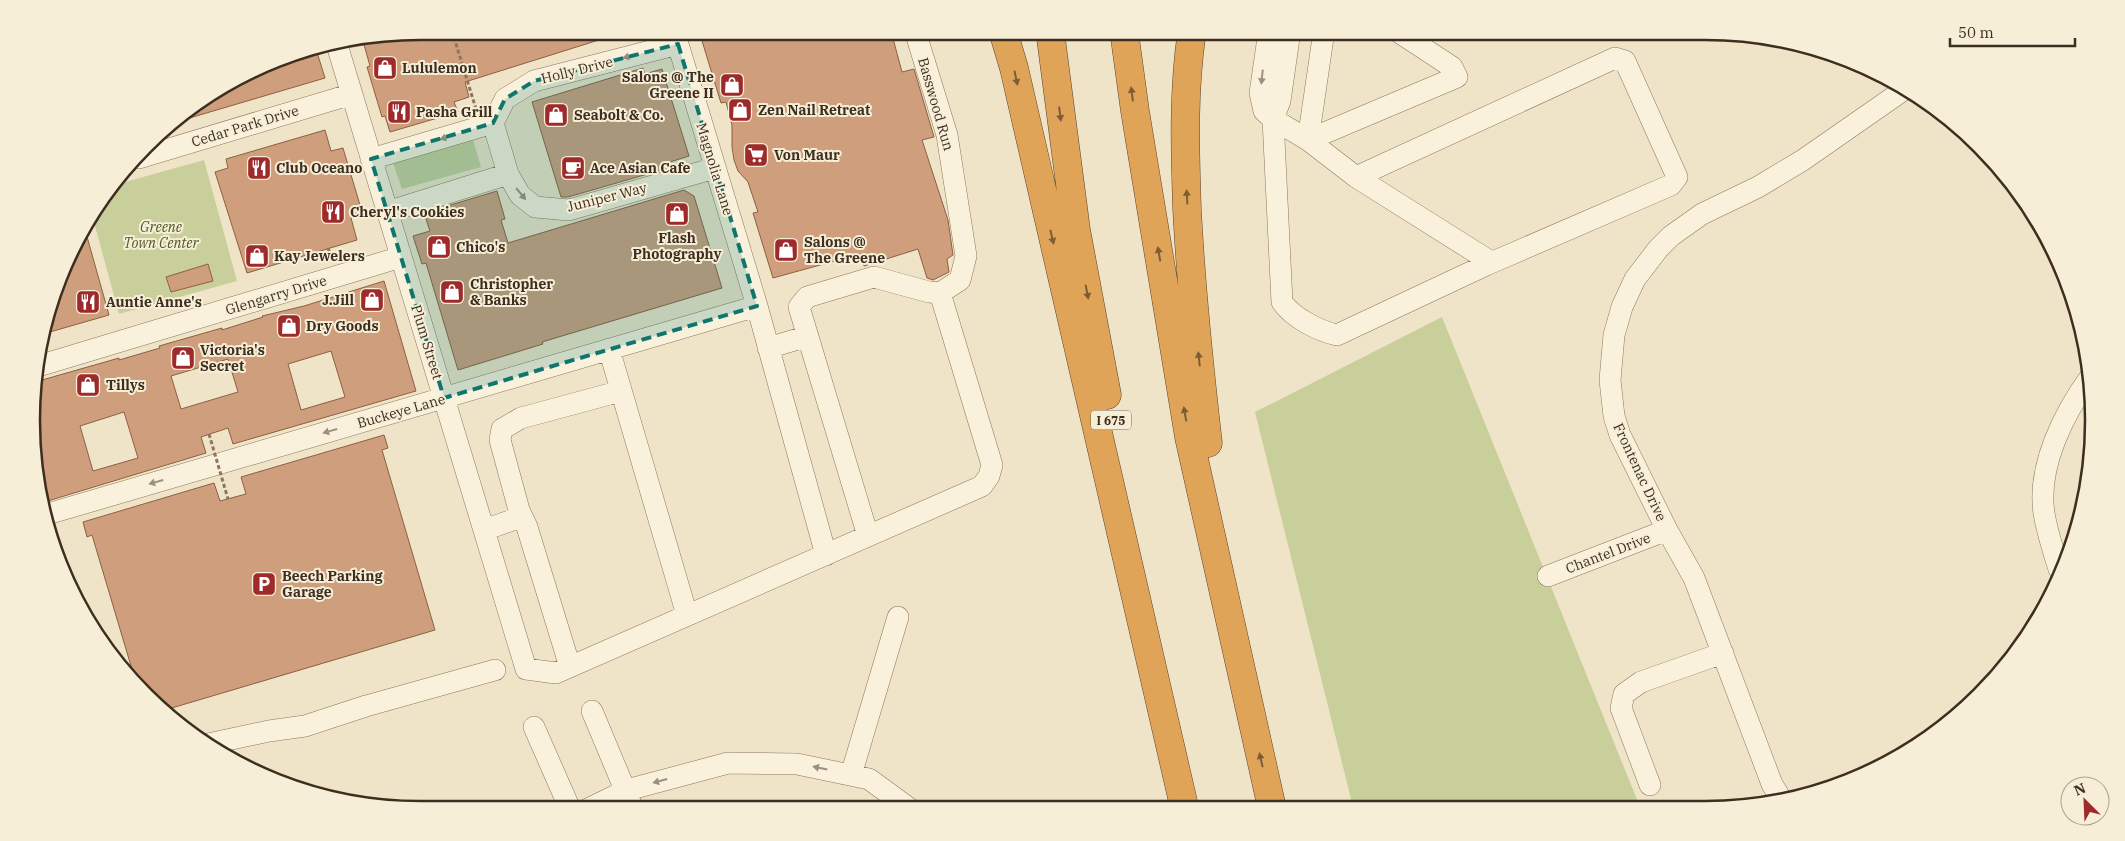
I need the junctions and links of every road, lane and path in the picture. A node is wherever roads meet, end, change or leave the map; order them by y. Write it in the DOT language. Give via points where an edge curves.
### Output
graph roads {
  1 [pos="455,40"];
  2 [pos="669,40"];
  3 [pos="677,40"];
  4 [pos="918,40"];
  5 [pos="1006,40"];
  6 [pos="1051,40"];
  7 [pos="1125,40"];
  8 [pos="1191,40"];
  9 [pos="1268,40"];
  10 [pos="1289,40"];
  11 [pos="1323,40"];
  12 [pos="1411,40"];
  13 [pos="338,49"];
  14 [pos="1899,93"];
  15 [pos="352,94"];
  16 [pos="1273,119"];
  17 [pos="488,125"];
  18 [pos="1308,140"];
  19 [pos="148,155"];
  20 [pos="372,159"];
  21 [pos="715,168"];
  22 [pos="508,174"];
  23 [pos="1356,176"];
  24 [pos="387,212"];
  25 [pos="328,248"];
  26 [pos="331,257"];
  27 [pos="401,257"];
  28 [pos="1491,262"];
  29 [pos="940,293"];
  30 [pos="757,306"];
  31 [pos="808,336"];
  32 [pos="768,348"];
  33 [pos="610,349"];
  34 [pos="44,364"];
  35 [pos="2083,388"];
  36 [pos="621,391"];
  37 [pos="444,398"];
  38 [pos="209,434"];
  39 [pos="228,499"];
  40 [pos="519,510"];
  41 [pos="51,513"];
  42 [pos="484,530"];
  43 [pos="1668,530"];
  44 [pos="868,536"];
  45 [pos="826,555"];
  46 [pos="2057,563"];
  47 [pos="1548,576"];
  48 [pos="687,615"];
  49 [pos="898,617"];
  50 [pos="1232,633"];
  51 [pos="1723,653"];
  52 [pos="570,667"];
  53 [pos="495,670"];
  54 [pos="592,711"];
  55 [pos="534,726"];
  56 [pos="217,742"];
  57 [pos="851,775"];
  58 [pos="1650,785"];
  59 [pos="1778,794"];
  60 [pos="629,800"];
  61 [pos="885,800"];
  62 [pos="567,801"];
  63 [pos="1183,801"];
  64 [pos="1183,801"];
  65 [pos="1270,801"];
  1 -- 17 [label="path"];
  2 -- 17 [label="street, Holly Drive, one-way" via="534,81 505,99"];
  3 -- 21 [label="street, Magnolia Lane"];
  4 -- 29 [label="street, Basswood Run" via="947,135 966,256 960,280"];
  5 -- 63 [label="highway, one-way"];
  6 -- 64 [label="highway, I 675, one-way" via="1076,230"];
  50 -- 7 [label="highway, one-way" via="1189,437"];
  50 -- 8 [label="highway, one-way" via="1192,290 1184,138"];
  9 -- 16 [label="street, one-way" via="1260,93 1264,111"];
  10 -- 16 [label="street" via="1280,101"];
  11 -- 18 [label="street"];
  12 -- 18 [label="street" via="1452,67 1457,77"];
  13 -- 15 [label="street, Plum Street"];
  14 -- 43 [label="street, Frontenac Drive" via="1796,164 1686,224 1658,249 1635,279 1614,335 1610,362 1611,397 1620,434"];
  15 -- 19 [label="street, Cedar Park Drive"];
  15 -- 20 [label="street, Plum Street"];
  16 -- 18 [label="street"];
  16 -- 28 [label="street" via="1282,302 1288,310 1337,335"];
  17 -- 20 [label="street, one-way"];
  17 -- 22 [label="street, Juniper Way" via="501,150"];
  18 -- 23 [label="street"];
  20 -- 24 [label="street, Plum Street"];
  22 -- 21 [label="street, Juniper Way, one-way" via="520,195 535,207 569,210"];
  21 -- 30 [label="street, Magnolia Lane"];
  22 -- 24 [label="street"];
  23 -- 28 [label="street"];
  23 -- 28 [label="street" via="1615,58 1624,61 1676,177 1671,185"];
  24 -- 27 [label="street, Plum Street"];
  25 -- 26 [label="path"];
  27 -- 34 [label="street, Glengarry Drive"];
  27 -- 37 [label="street, Plum Street"];
  29 -- 31 [label="street" via="874,277 807,297 799,307"];
  29 -- 44 [label="street" via="992,465 989,476 982,486"];
  30 -- 32 [label="street, Magnolia Lane"];
  30 -- 33 [label="street, Buckeye Lane"];
  31 -- 32 [label="street"];
  31 -- 44 [label="street"];
  32 -- 45 [label="street, Magnolia Lane"];
  33 -- 36 [label="street"];
  33 -- 37 [label="street, Buckeye Lane"];
  35 -- 46 [label="street" via="2062,422 2048,465 2044,511"];
  36 -- 40 [label="street" via="521,418 502,429 500,440"];
  36 -- 48 [label="street"];
  37 -- 41 [label="street, Buckeye Lane, one-way"];
  37 -- 42 [label="street, Plum Street"];
  38 -- 39 [label="path, bridge"];
  40 -- 42 [label="street" via="518,518"];
  40 -- 52 [label="street"];
  42 -- 52 [label="street, Plum Street" via="526,668 556,673"];
  43 -- 47 [label="street, Chantel Drive"];
  43 -- 51 [label="street, Frontenac Drive" via="1694,578"];
  44 -- 45 [label="street"];
  45 -- 48 [label="street"];
  48 -- 52 [label="street"];
  49 -- 57 [label="street"];
  65 -- 50 [label="highway, one-way"];
  51 -- 58 [label="street" via="1641,682 1624,694 1621,708"];
  51 -- 59 [label="street, Frontenac Drive"];
  53 -- 56 [label="street" via="306,726"];
  54 -- 60 [label="street"];
  55 -- 62 [label="street"];
  57 -- 60 [label="street, one-way" via="797,764 728,763"];
  57 -- 61 [label="street" via="869,779"];
}
